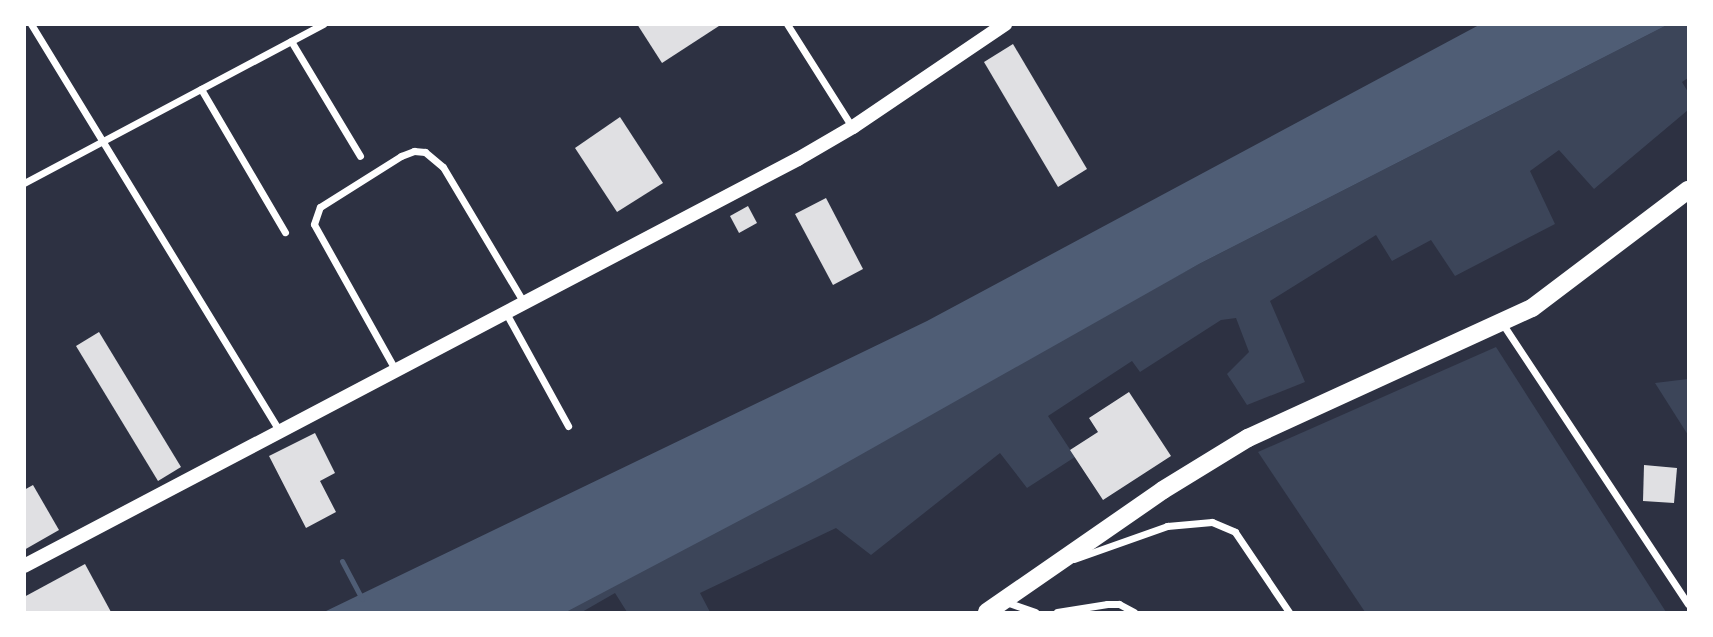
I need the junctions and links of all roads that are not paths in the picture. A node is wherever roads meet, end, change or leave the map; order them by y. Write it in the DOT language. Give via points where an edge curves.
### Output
graph roads {
  1 [pos="31,24"];
  2 [pos="323,24"];
  3 [pos="787,24"];
  4 [pos="1005,24"];
  5 [pos="291,41"];
  6 [pos="201,89"];
  7 [pos="853,127"];
  8 [pos="102,141"];
  9 [pos="359,156"];
  10 [pos="24,183"];
  11 [pos="1689,190"];
  12 [pos="285,232"];
  13 [pos="524,304"];
  14 [pos="506,313"];
  15 [pos="1502,323"];
  16 [pos="396,371"];
  17 [pos="568,426"];
  18 [pos="279,432"];
  19 [pos="24,566"];
  20 [pos="1050,568"];
  21 [pos="1003,601"];
  22 [pos="1689,604"];
  23 [pos="987,612"];
  24 [pos="1035,612"];
  25 [pos="1057,612"];
  26 [pos="1134,612"];
  27 [pos="1289,612"];
  1 -- 8 [label="street"];
  2 -- 5 [label="street"];
  3 -- 7 [label="street"];
  4 -- 7 [label="main road"];
  5 -- 6 [label="street"];
  5 -- 9 [label="street"];
  6 -- 8 [label="street"];
  6 -- 12 [label="street"];
  7 -- 13 [label="main road"];
  8 -- 10 [label="street"];
  8 -- 18 [label="street"];
  11 -- 15 [label="main road" via="1548,298"];
  13 -- 14 [label="main road"];
  13 -- 16 [label="street" via="443,167 425,152 401,156 320,207 314,224"];
  14 -- 16 [label="main road"];
  14 -- 17 [label="street"];
  15 -- 20 [label="main road" via="1248,438"];
  15 -- 22 [label="street"];
  16 -- 18 [label="main road"];
  18 -- 19 [label="main road"];
  20 -- 21 [label="main road"];
  20 -- 27 [label="street" via="1167,526 1212,522 1235,532"];
  21 -- 23 [label="main road"];
  21 -- 24 [label="street"];
  25 -- 26 [label="street" via="1119,604"];
}
